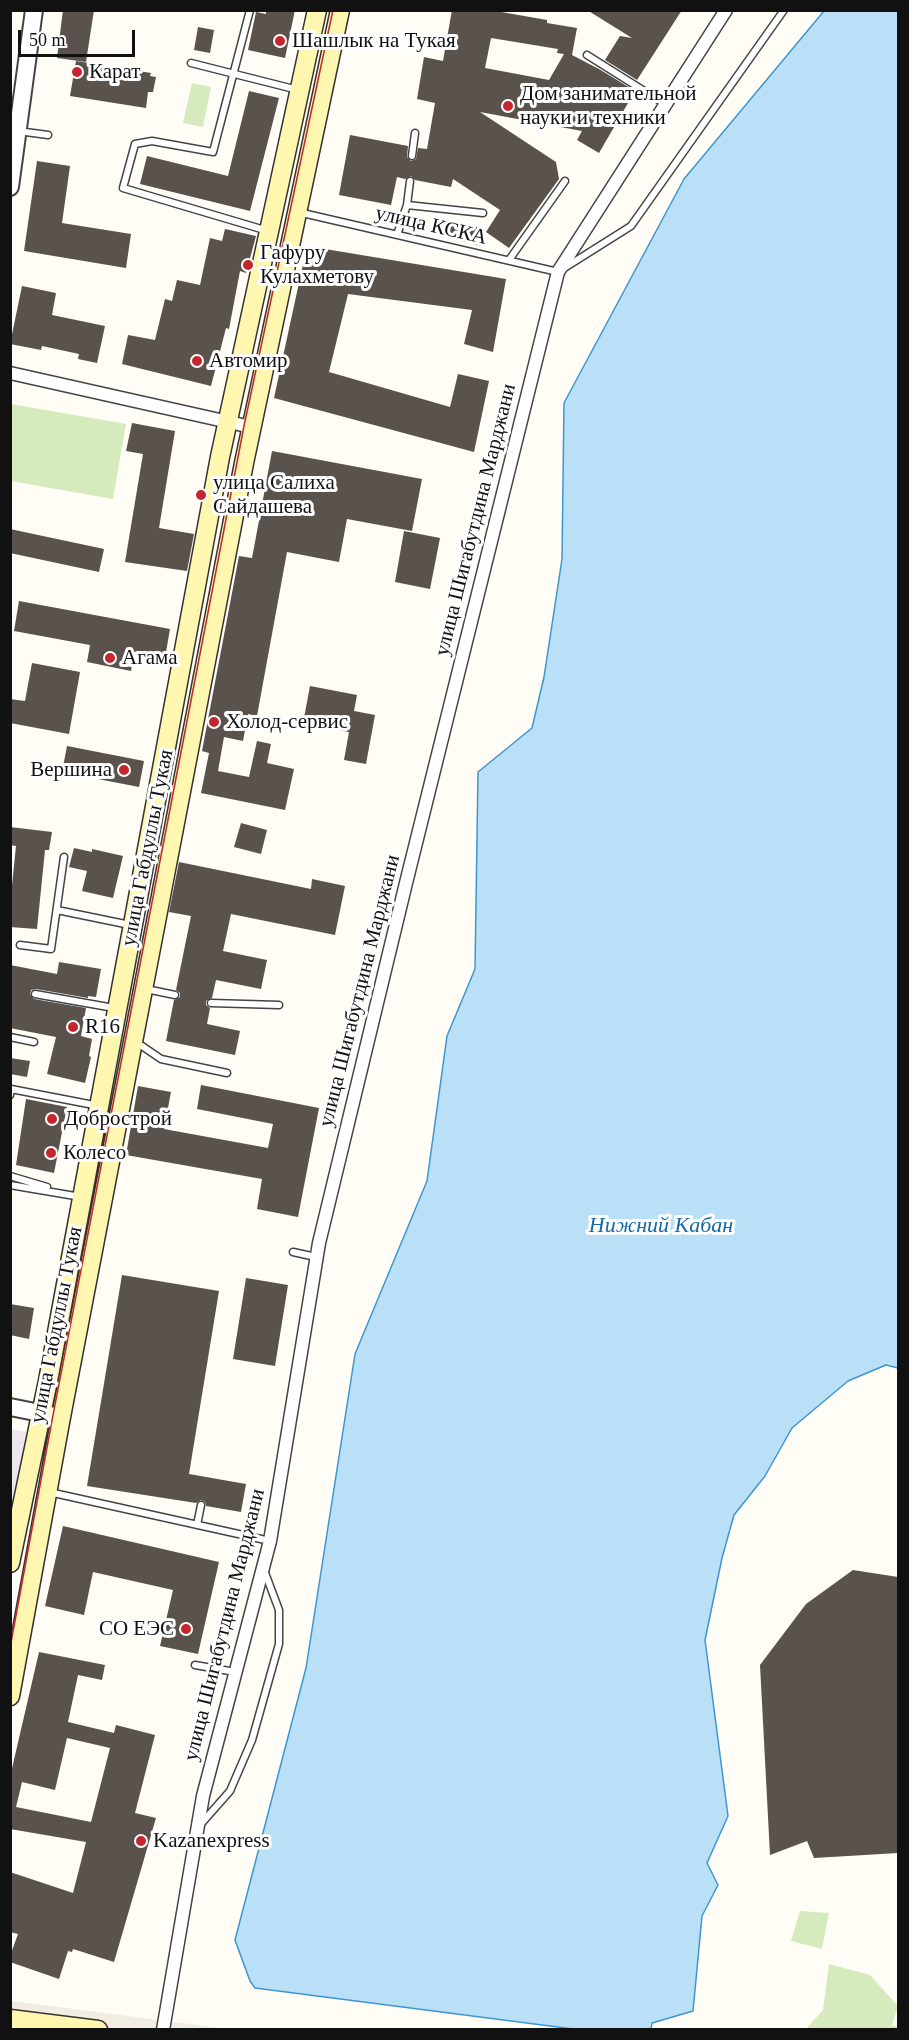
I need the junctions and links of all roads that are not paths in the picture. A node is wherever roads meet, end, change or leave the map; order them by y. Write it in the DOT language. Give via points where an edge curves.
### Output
graph roads {
  1 [pos="34,10"];
  2 [pos="250,10"];
  3 [pos="317,10"];
  4 [pos="340,10"];
  5 [pos="726,10"];
  6 [pos="784,10"];
  7 [pos="587,56"];
  8 [pos="191,63"];
  9 [pos="234,74"];
  10 [pos="300,91"];
  11 [pos="665,104"];
  12 [pos="18,131"];
  13 [pos="415,133"];
  14 [pos="48,135"];
  15 [pos="412,156"];
  16 [pos="410,180"];
  17 [pos="565,182"];
  18 [pos="10,187"];
  19 [pos="407,205"];
  20 [pos="297,212"];
  21 [pos="483,213"];
  22 [pos="269,232"];
  23 [pos="397,235"];
  24 [pos="508,260"];
  25 [pos="558,272"];
  26 [pos="10,373"];
  27 [pos="228,422"];
  28 [pos="251,427"];
  29 [pos="64,857"];
  30 [pos="57,910"];
  31 [pos="133,926"];
  32 [pos="20,945"];
  33 [pos="144,989"];
  34 [pos="35,994"];
  35 [pos="175,995"];
  36 [pos="211,1003"];
  37 [pos="279,1005"];
  38 [pos="117,1009"];
  39 [pos="10,1037"];
  40 [pos="34,1042"];
  41 [pos="134,1044"];
  42 [pos="227,1073"];
  43 [pos="10,1095"];
  44 [pos="99,1106"];
  45 [pos="10,1176"];
  46 [pos="10,1185"];
  47 [pos="76,1196"];
  48 [pos="293,1252"];
  49 [pos="316,1257"];
  50 [pos="10,1407"];
  51 [pos="40,1413"];
  52 [pos="61,1417"];
  53 [pos="49,1492"];
  54 [pos="201,1505"];
  55 [pos="197,1525"];
  56 [pos="270,1541"];
  57 [pos="10,1563"];
  58 [pos="263,1567"];
  59 [pos="195,1665"];
  60 [pos="236,1672"];
  61 [pos="10,1696"];
  62 [pos="198,1827"];
  63 [pos="10,2019"];
  64 [pos="98,2030"];
  65 [pos="163,2030"];
  1 -- 12 [label="street"];
  2 -- 9 [label="lane"];
  3 -- 10 [label="main road, улица Габдуллы Тукая"];
  4 -- 20 [label="main road, улица Габдуллы Тукая"];
  5 -- 11 [label="street, улица Шигабутдина Марджани"];
  6 -- 25 [label="lane" via="631,226"];
  7 -- 11 [label="lane"];
  8 -- 9 [label="lane"];
  9 -- 10 [label="lane"];
  9 -- 22 [label="lane" via="213,152 152,141 135,144 123,188"];
  10 -- 22 [label="main road, улица Габдуллы Тукая"];
  11 -- 25 [label="street, улица Шигабутдина Марджани"];
  12 -- 14 [label="lane"];
  12 -- 18 [label="street"];
  13 -- 15 [label="lane"];
  16 -- 19 [label="lane"];
  17 -- 24 [label="lane"];
  19 -- 21 [label="lane"];
  19 -- 23 [label="lane"];
  20 -- 23 [label="lane, улица КСКА"];
  20 -- 28 [label="main road, улица Габдуллы Тукая"];
  22 -- 27 [label="main road, улица Габдуллы Тукая"];
  23 -- 24 [label="lane, улица КСКА"];
  24 -- 25 [label="lane, улица КСКА"];
  25 -- 49 [label="street, улица Шигабутдина Марджани"];
  26 -- 27 [label="street"];
  27 -- 28 [label="street"];
  27 -- 31 [label="main road, улица Габдуллы Тукая"];
  28 -- 33 [label="main road, улица Габдуллы Тукая"];
  29 -- 30 [label="lane"];
  30 -- 31 [label="lane"];
  30 -- 32 [label="lane" via="51,950"];
  31 -- 38 [label="main road, улица Габдуллы Тукая"];
  33 -- 35 [label="lane"];
  33 -- 41 [label="main road, улица Габдуллы Тукая"];
  34 -- 38 [label="lane"];
  36 -- 37 [label="lane"];
  38 -- 44 [label="main road, улица Габдуллы Тукая"];
  39 -- 40 [label="lane"];
  41 -- 42 [label="lane" via="161,1059"];
  41 -- 52 [label="main road, улица Габдуллы Тукая"];
  43 -- 44 [label="lane" via="11,1089"];
  44 -- 47 [label="main road, улица Габдуллы Тукая"];
  45 -- 47 [label="lane"];
  46 -- 47 [label="lane"];
  47 -- 51 [label="main road, улица Габдуллы Тукая"];
  48 -- 49 [label="lane"];
  49 -- 56 [label="street, улица Шигабутдина Марджани"];
  50 -- 51 [label="street"];
  51 -- 52 [label="street"];
  51 -- 57 [label="main road, улица Габдуллы Тукая"];
  52 -- 53 [label="main road, улица Габдуллы Тукая"];
  53 -- 55 [label="lane"];
  53 -- 61 [label="main road, улица Габдуллы Тукая"];
  54 -- 55 [label="lane"];
  55 -- 56 [label="lane"];
  56 -- 58 [label="street, улица Шигабутдина Марджани"];
  58 -- 60 [label="street, улица Шигабутдина Марджани"];
  58 -- 62 [label="lane" via="279,1610 279,1644 252,1740 230,1791"];
  59 -- 60 [label="lane"];
  60 -- 62 [label="street, улица Шигабутдина Марджани"];
  62 -- 65 [label="street, улица Шигабутдина Марджани"];
  63 -- 64 [label="main road"];
}
